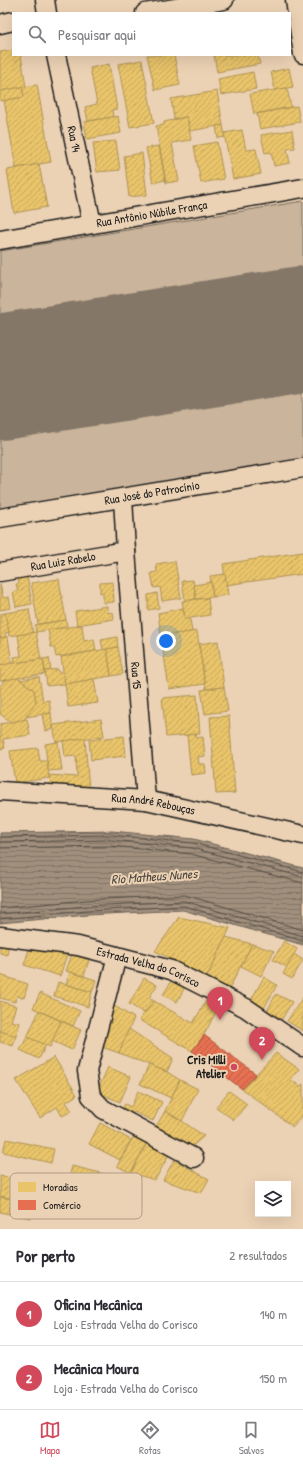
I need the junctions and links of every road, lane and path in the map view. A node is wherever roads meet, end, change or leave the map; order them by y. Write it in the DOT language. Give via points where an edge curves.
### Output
graph roads {
  1 [pos="45,0"];
  2 [pos="224,0"];
  3 [pos="295,0"];
  4 [pos="176,4"];
  5 [pos="47,12"];
  6 [pos="148,12"];
  7 [pos="12,21"];
  8 [pos="0,24"];
  9 [pos="303,54"];
  10 [pos="56,56"];
  11 [pos="303,188"];
  12 [pos="92,224"];
  13 [pos="0,240"];
  14 [pos="303,468"];
  15 [pos="124,498"];
  16 [pos="0,518"];
  17 [pos="126,551"];
  18 [pos="0,572"];
  19 [pos="0,791"];
  20 [pos="146,800"];
  21 [pos="303,836"];
  22 [pos="0,936"];
  23 [pos="117,956"];
  24 [pos="303,1047"];
  25 [pos="194,1158"];
  1 -- 5 [label="street"];
  2 -- 4 [label="street"];
  3 -- 9 [label="street"];
  4 -- 6 [label="street"];
  7 -- 8 [label="street"];
  10 -- 12 [label="street, Rua 14"];
  11 -- 12 [label="street, Rua Antônio Núbile França"];
  12 -- 13 [label="street, Rua Antônio Núbile França"];
  14 -- 15 [label="street, Rua José do Patrocínio"];
  15 -- 16 [label="street, Rua José do Patrocínio"];
  15 -- 17 [label="street, Rua 15"];
  17 -- 18 [label="street, Rua Luiz Rabelo"];
  17 -- 20 [label="street, Rua 15"];
  19 -- 20 [label="street, Rua André Rebouças"];
  20 -- 21 [label="street, Rua André Rebouças"];
  22 -- 23 [label="street, Estrada Velha do Corisco" via="78,946"];
  23 -- 24 [label="street, Estrada Velha do Corisco" via="171,970 246,1008"];
  23 -- 25 [label="street" via="87,1071 91,1096 103,1109"];
}
